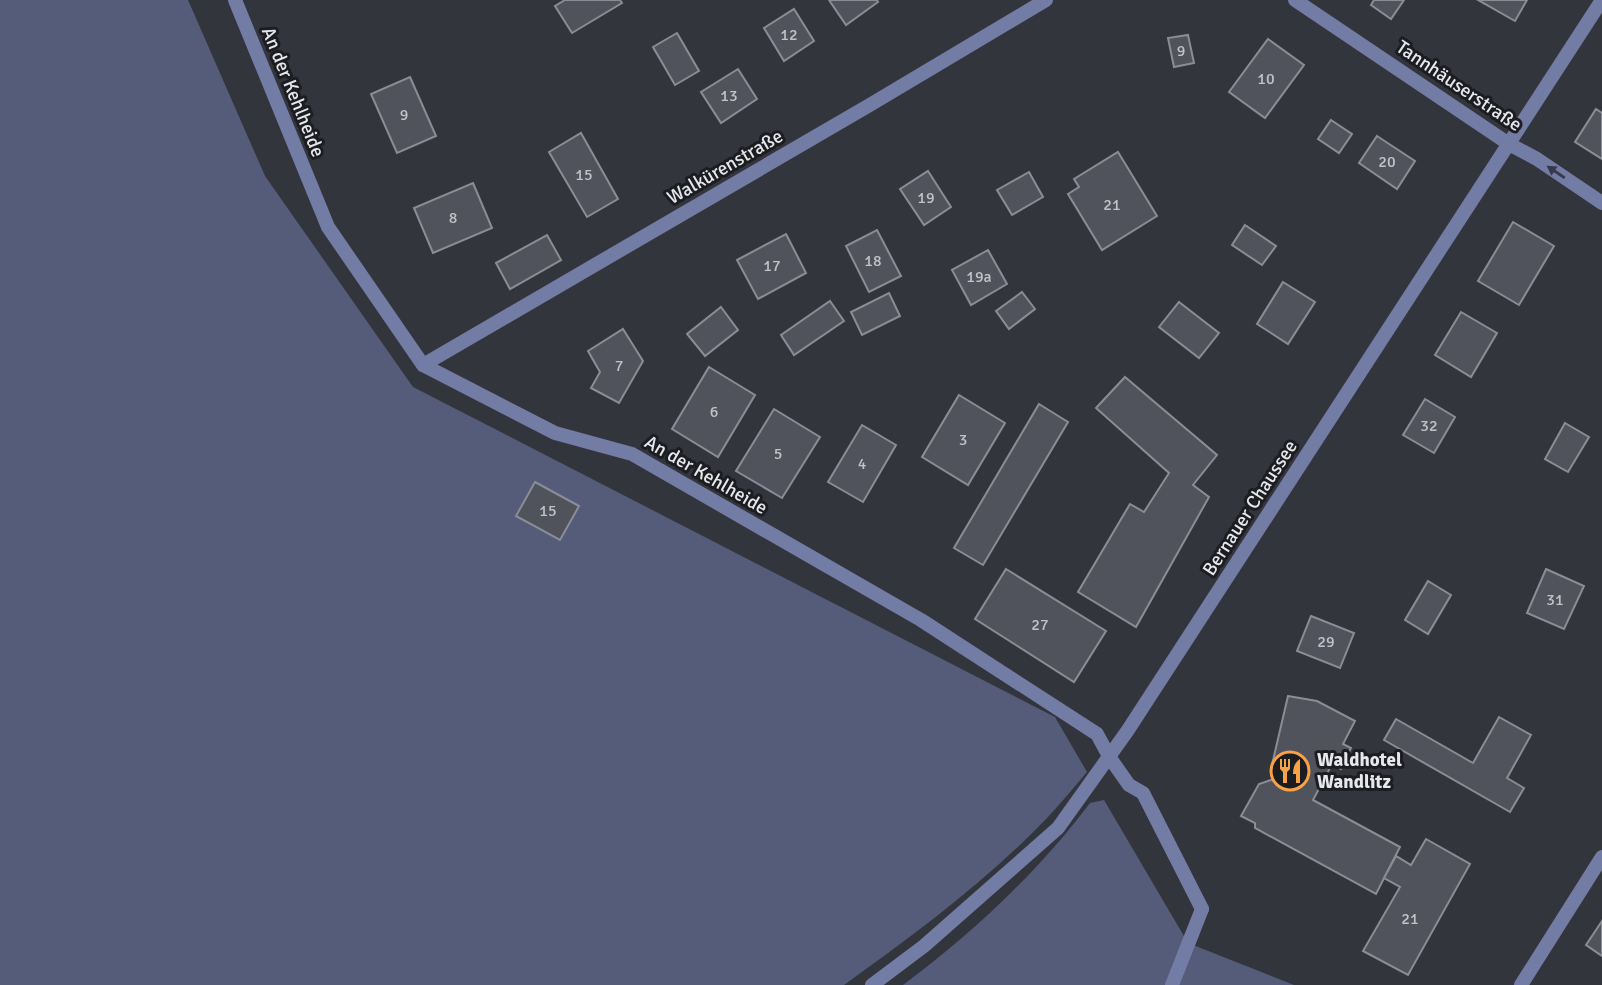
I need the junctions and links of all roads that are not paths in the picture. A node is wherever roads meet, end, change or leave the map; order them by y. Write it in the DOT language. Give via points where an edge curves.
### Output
graph roads {
  1 [pos="235,0"];
  2 [pos="1046,0"];
  3 [pos="1295,0"];
  4 [pos="1602,0"];
  5 [pos="1509,144"];
  6 [pos="1602,203"];
  7 [pos="423,365"];
  8 [pos="1110,758"];
  9 [pos="1602,857"];
  10 [pos="872,985"];
  11 [pos="1172,985"];
  12 [pos="1521,985"];
  1 -- 7 [label="street, An der Kehlheide" via="328,227"];
  2 -- 7 [label="street, Walkürenstraße"];
  3 -- 5 [label="street, Tannhäuserstraße"];
  4 -- 5 [label="street, Bernauer Chaussee"];
  6 -- 5 [label="street, Tannhäuserstraße, one-way"];
  5 -- 8 [label="street, Bernauer Chaussee"];
  7 -- 8 [label="street, An der Kehlheide" via="555,433 645,460 921,620 1097,734"];
  8 -- 10 [label="street, Bernauer Chaussee" via="1058,828 924,946"];
  8 -- 11 [label="street, An der Kehlheide" via="1129,785 1143,793 1202,909"];
  9 -- 12 [label="street"];
}
